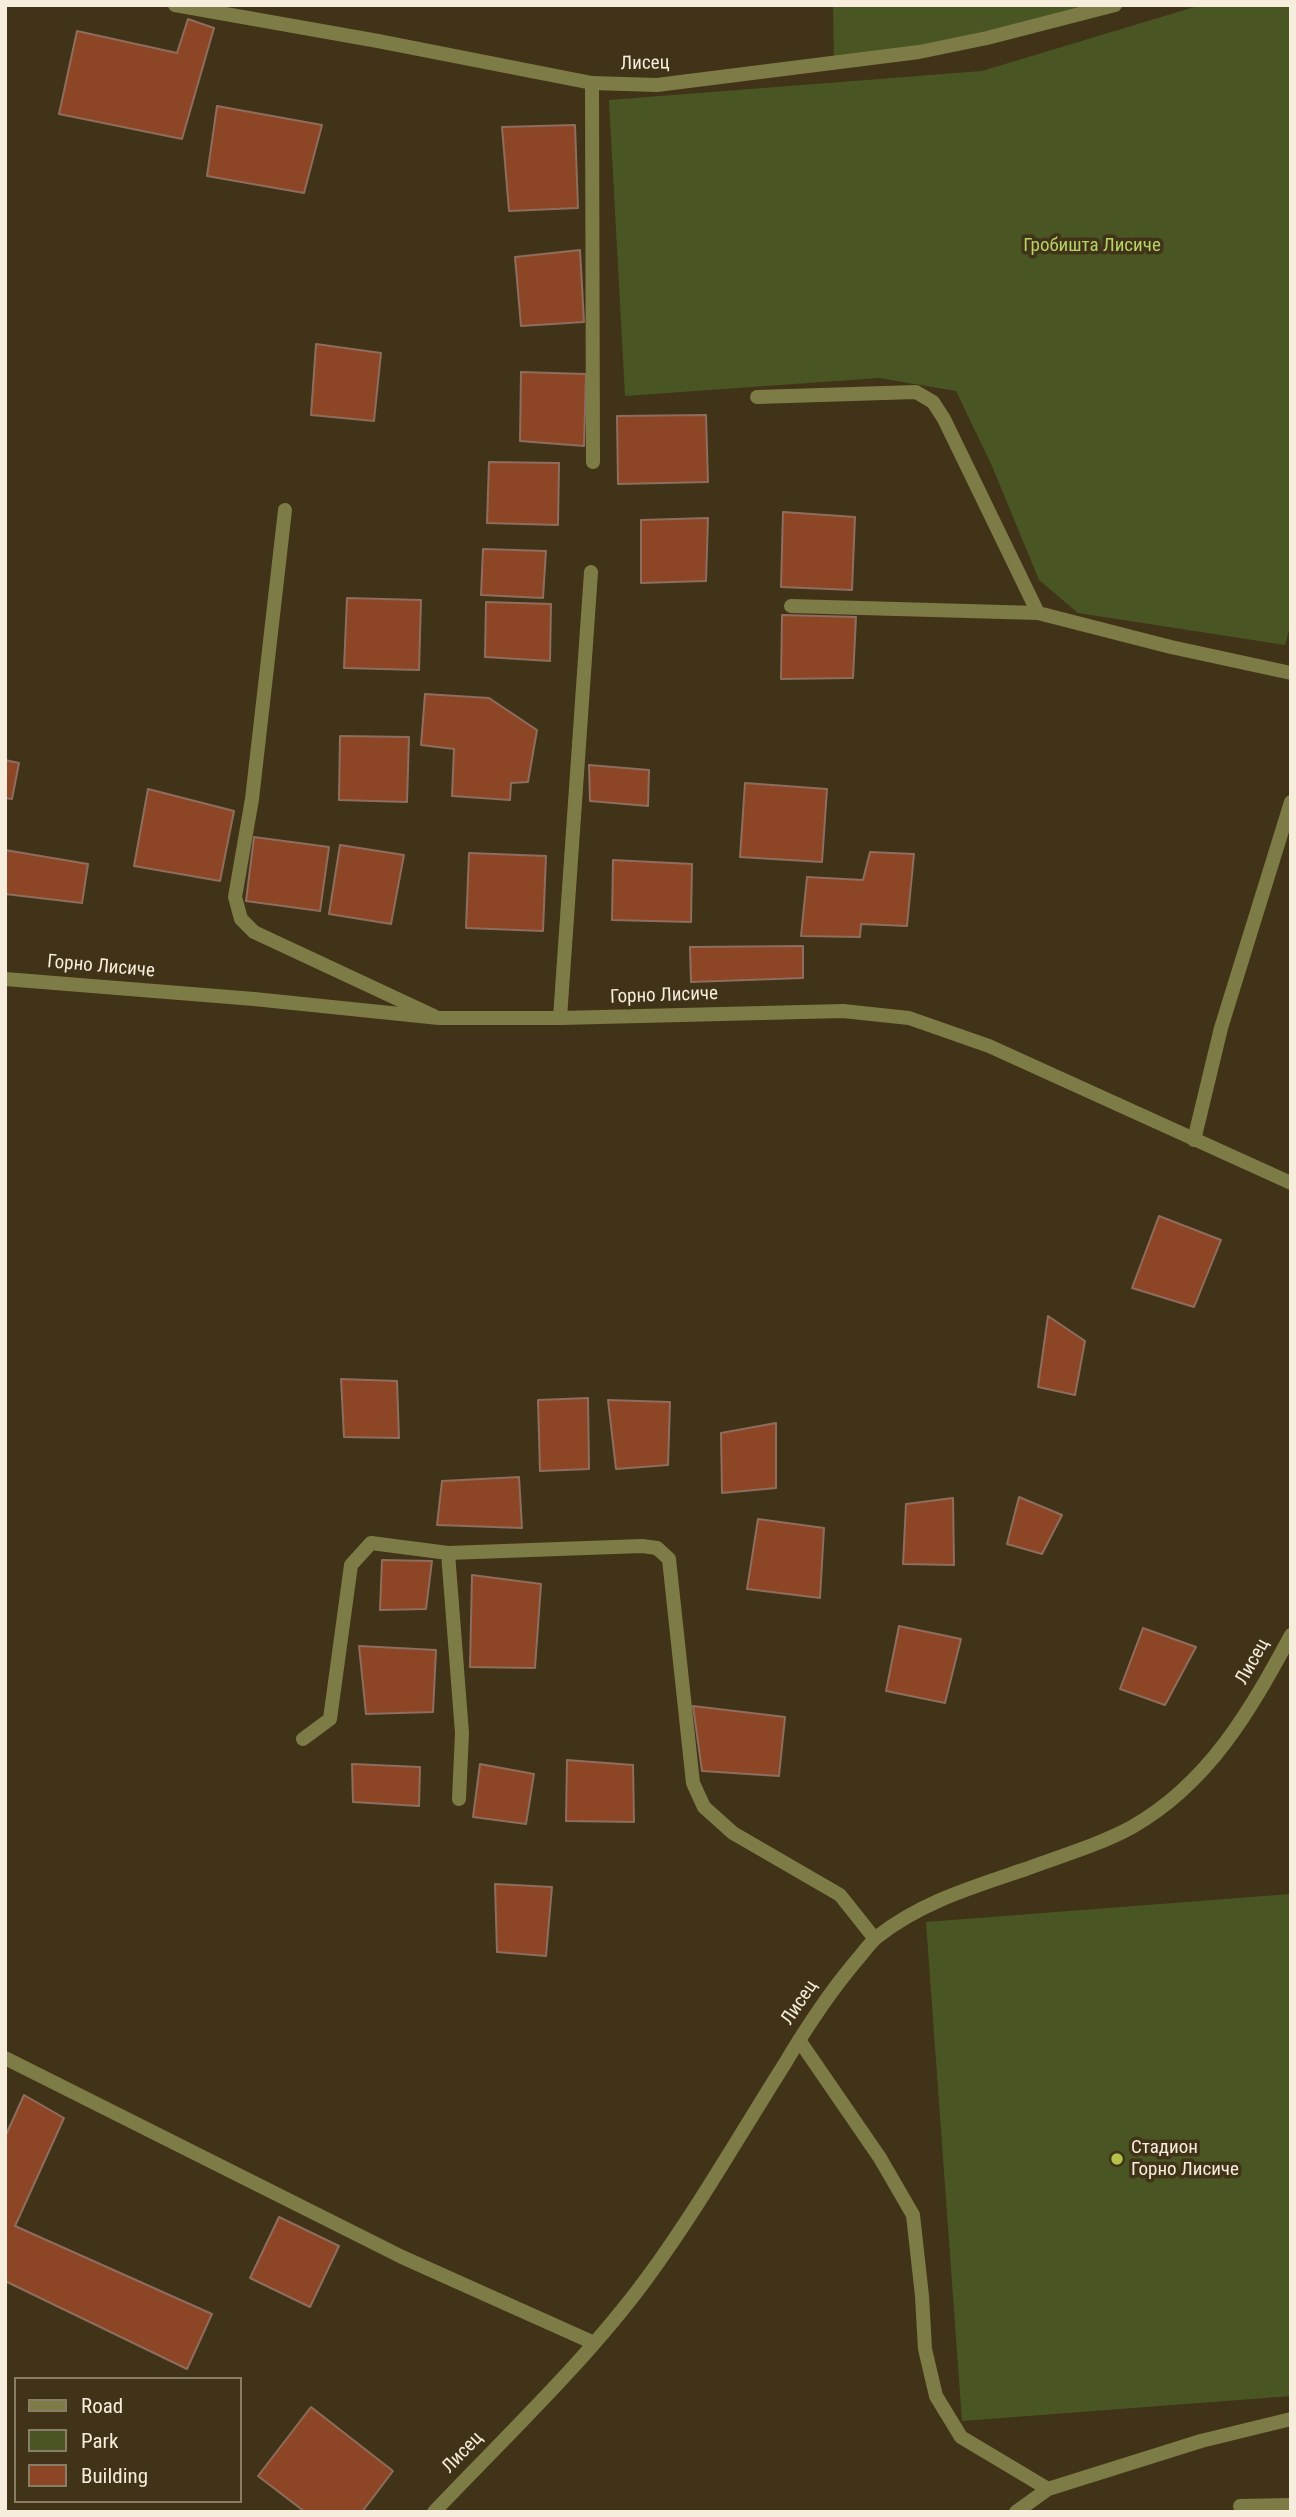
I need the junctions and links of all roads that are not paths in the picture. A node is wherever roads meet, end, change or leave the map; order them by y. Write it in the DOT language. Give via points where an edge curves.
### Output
graph roads {
  1 [pos="175,5"];
  2 [pos="1115,5"];
  3 [pos="592,83"];
  4 [pos="757,397"];
  5 [pos="593,462"];
  6 [pos="285,510"];
  7 [pos="592,572"];
  8 [pos="791,606"];
  9 [pos="1038,613"];
  10 [pos="1291,673"];
  11 [pos="1291,802"];
  12 [pos="5,979"];
  13 [pos="439,1018"];
  14 [pos="560,1018"];
  15 [pos="1194,1140"];
  16 [pos="1291,1183"];
  17 [pos="448,1552"];
  18 [pos="1291,1635"];
  19 [pos="303,1739"];
  20 [pos="458,1799"];
  21 [pos="875,1939"];
  22 [pos="799,2040"];
  23 [pos="5,2057"];
  24 [pos="594,2343"];
  25 [pos="1291,2419"];
  26 [pos="1048,2490"];
  27 [pos="1291,2505"];
  28 [pos="1240,2506"];
  29 [pos="433,2512"];
  30 [pos="1016,2512"];
  1 -- 3 [label="street, Лисец"];
  2 -- 3 [label="street, Лисец" via="919,52 657,85"];
  3 -- 5 [label="street"];
  4 -- 9 [label="street" via="916,392 933,402"];
  6 -- 13 [label="street" via="253,799 235,897 242,919 254,932"];
  7 -- 14 [label="street"];
  8 -- 9 [label="street"];
  9 -- 10 [label="street"];
  11 -- 15 [label="street" via="1221,1028"];
  12 -- 13 [label="street, Горно Лисиче"];
  13 -- 14 [label="street, Горно Лисиче"];
  14 -- 15 [label="street, Горно Лисиче" via="843,1011 909,1018 989,1046"];
  15 -- 16 [label="street, Горно Лисиче"];
  17 -- 19 [label="street" via="371,1543 351,1565 330,1719"];
  17 -- 20 [label="street" via="462,1734"];
  17 -- 21 [label="street" via="642,1546 664,1553 669,1559 693,1783 704,1807 733,1833 840,1895"];
  18 -- 21 [label="street, Лисец" via="1231,1737 1197,1778 1165,1805 1131,1827 1081,1849 915,1911"];
  21 -- 22 [label="street, Лисец" via="834,1987"];
  22 -- 24 [label="street, Лисец" via="647,2279"];
  22 -- 26 [label="street" via="913,2215 925,2349 936,2396 961,2437"];
  23 -- 24 [label="street" via="402,2257"];
  24 -- 29 [label="street, Лисец"];
  25 -- 26 [label="street" via="1201,2441"];
  26 -- 30 [label="street"];
  27 -- 28 [label="street"];
}
